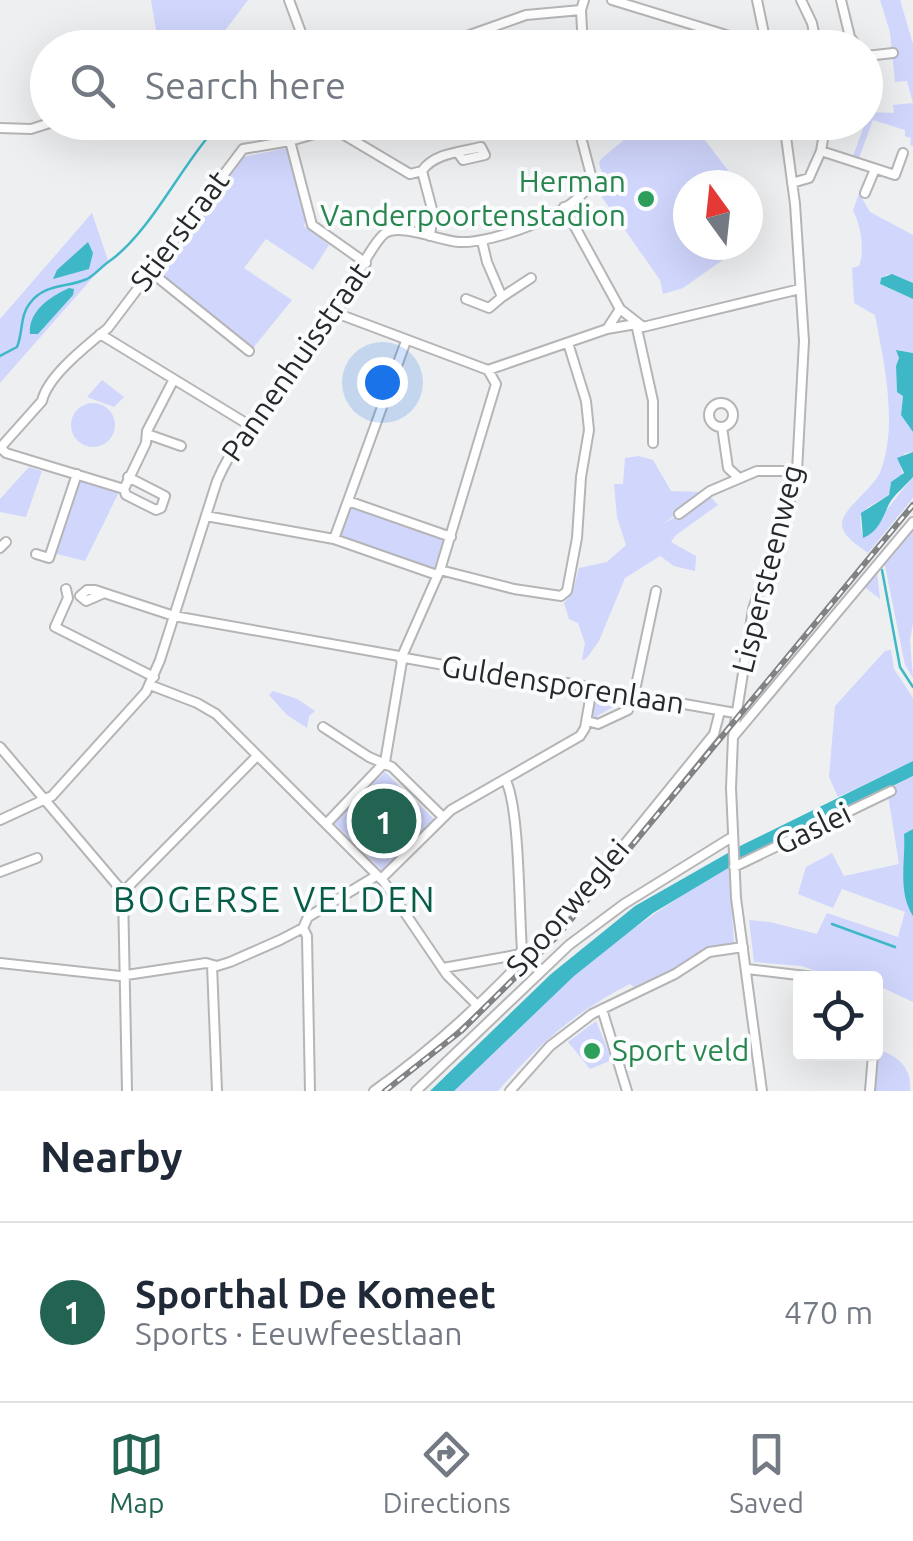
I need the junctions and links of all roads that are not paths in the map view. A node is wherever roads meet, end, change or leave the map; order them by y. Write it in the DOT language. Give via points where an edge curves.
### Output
graph roads {
  1 [pos="289,0"];
  2 [pos="614,0"];
  3 [pos="757,0"];
  4 [pos="801,0"];
  5 [pos="841,0"];
  6 [pos="582,5"];
  7 [pos="300,30"];
  8 [pos="484,30"];
  9 [pos="583,30"];
  10 [pos="713,30"];
  11 [pos="763,30"];
  12 [pos="811,30"];
  13 [pos="848,30"];
  14 [pos="893,53"];
  15 [pos="883,54"];
  16 [pos="0,128"];
  17 [pos="30,129"];
  18 [pos="297,140"];
  19 [pos="353,140"];
  20 [pos="582,140"];
  21 [pos="786,140"];
  22 [pos="823,140"];
  23 [pos="290,142"];
  24 [pos="821,151"];
  25 [pos="458,152"];
  26 [pos="902,153"];
  27 [pos="875,168"];
  28 [pos="422,170"];
  29 [pos="792,183"];
  30 [pos="865,193"];
  31 [pos="564,208"];
  32 [pos="430,236"];
  33 [pos="482,241"];
  34 [pos="366,263"];
  35 [pos="152,273"];
  36 [pos="531,278"];
  37 [pos="800,289"];
  38 [pos="502,297"];
  39 [pos="466,299"];
  40 [pos="620,309"];
  41 [pos="336,313"];
  42 [pos="636,324"];
  43 [pos="607,329"];
  44 [pos="100,334"];
  45 [pos="406,340"];
  46 [pos="568,343"];
  47 [pos="249,351"];
  48 [pos="488,370"];
  49 [pos="174,381"];
  50 [pos="249,426"];
  51 [pos="722,427"];
  52 [pos="147,434"];
  53 [pos="653,443"];
  54 [pos="181,446"];
  55 [pos="0,448"];
  56 [pos="797,471"];
  57 [pos="77,474"];
  58 [pos="128,477"];
  59 [pos="739,478"];
  60 [pos="124,490"];
  61 [pos="348,501"];
  62 [pos="679,514"];
  63 [pos="206,516"];
  64 [pos="913,522"];
  65 [pos="451,537"];
  66 [pos="334,538"];
  67 [pos="36,554"];
  68 [pos="438,573"];
  69 [pos="66,589"];
  70 [pos="656,591"];
  71 [pos="102,594"];
  72 [pos="174,616"];
  73 [pos="402,657"];
  74 [pos="152,681"];
  75 [pos="592,688"];
  76 [pos="634,696"];
  77 [pos="628,710"];
  78 [pos="720,711"];
  79 [pos="735,713"];
  80 [pos="587,721"];
  81 [pos="323,727"];
  82 [pos="733,737"];
  83 [pos="0,746"];
  84 [pos="258,756"];
  85 [pos="385,762"];
  86 [pos="505,778"];
  87 [pos="891,790"];
  88 [pos="44,800"];
  89 [pos="443,817"];
  90 [pos="0,820"];
  91 [pos="326,824"];
  92 [pos="732,837"];
  93 [pos="37,858"];
  94 [pos="734,866"];
  95 [pos="0,872"];
  96 [pos="378,877"];
  97 [pos="123,892"];
  98 [pos="303,928"];
  99 [pos="743,947"];
  100 [pos="522,958"];
  101 [pos="0,962"];
  102 [pos="212,965"];
  103 [pos="443,968"];
  104 [pos="747,970"];
  105 [pos="793,975"];
  106 [pos="125,976"];
  107 [pos="478,1007"];
  108 [pos="602,1009"];
  109 [pos="872,1061"];
  110 [pos="127,1091"];
  111 [pos="217,1091"];
  112 [pos="310,1091"];
  113 [pos="374,1091"];
  114 [pos="416,1091"];
  115 [pos="510,1091"];
  116 [pos="627,1091"];
  117 [pos="762,1091"];
  118 [pos="870,1091"];
  1 -- 7 [label="street"];
  2 -- 10 [label="street"];
  3 -- 11 [label="street"];
  4 -- 12 [label="street"];
  5 -- 13 [label="street"];
  6 -- 8 [label="street"];
  6 -- 9 [label="street"];
  14 -- 15 [label="street"];
  16 -- 17 [label="street"];
  18 -- 23 [label="street, Stierstraat"];
  19 -- 28 [label="street, Stierstraat" via="410,174"];
  20 -- 31 [label="street" via="592,178"];
  21 -- 29 [label="street, Lispersteenweg"];
  22 -- 24 [label="street"];
  23 -- 34 [label="street" via="312,225"];
  23 -- 35 [label="street, Stierstraat" via="243,149"];
  24 -- 27 [label="street"];
  24 -- 29 [label="street" via="810,178"];
  25 -- 28 [label="street" via="430,160"];
  26 -- 27 [label="street" via="895,175"];
  27 -- 30 [label="street"];
  28 -- 32 [label="street" via="433,213"];
  29 -- 37 [label="street, Lispersteenweg"];
  31 -- 33 [label="street, Pannenhuisstraat"];
  31 -- 40 [label="street"];
  32 -- 33 [label="street, Pannenhuisstraat"];
  32 -- 34 [label="street, Pannenhuisstraat" via="392,230"];
  33 -- 38 [label="street"];
  34 -- 41 [label="street, Pannenhuisstraat"];
  35 -- 44 [label="street, Stierstraat"];
  35 -- 47 [label="street"];
  36 -- 38 [label="street"];
  37 -- 42 [label="street" via="654,326"];
  37 -- 56 [label="street, Lispersteenweg"];
  38 -- 39 [label="street" via="489,308"];
  40 -- 42 [label="street"];
  40 -- 43 [label="street"];
  41 -- 45 [label="street"];
  41 -- 50 [label="street, Pannenhuisstraat"];
  42 -- 43 [label="street"];
  42 -- 53 [label="street" via="653,401"];
  43 -- 46 [label="street"];
  44 -- 49 [label="street"];
  44 -- 55 [label="street, Stierstraat"];
  45 -- 48 [label="street"];
  45 -- 61 [label="street"];
  46 -- 48 [label="street"];
  46 -- 68 [label="street" via="590,430 568,591 561,596"];
  48 -- 65 [label="street" via="496,384"];
  49 -- 50 [label="street"];
  49 -- 52 [label="street"];
  50 -- 63 [label="street, Pannenhuisstraat" via="222,469"];
  51 -- 59 [label="street" via="728,468"];
  52 -- 54 [label="street"];
  52 -- 58 [label="street"];
  55 -- 57 [label="street"];
  56 -- 59 [label="street" via="760,470"];
  56 -- 79 [label="street, Lispersteenweg" via="753,608"];
  57 -- 60 [label="street"];
  57 -- 67 [label="street" via="53,560"];
  58 -- 60 [label="street"];
  58 -- 60 [label="street" via="165,496 161,508"];
  59 -- 62 [label="street"];
  61 -- 65 [label="street"];
  61 -- 66 [label="street"];
  63 -- 66 [label="street"];
  63 -- 72 [label="street, Pannenhuisstraat"];
  64 -- 82 [label="street"];
  65 -- 68 [label="street"];
  66 -- 68 [label="street"];
  68 -- 73 [label="street"];
  69 -- 74 [label="street" via="54,627"];
  70 -- 76 [label="street"];
  71 -- 72 [label="street, Guldensporenlaan"];
  72 -- 73 [label="street, Guldensporenlaan"];
  72 -- 74 [label="street, Pannenhuisstraat"];
  73 -- 75 [label="street, Guldensporenlaan"];
  73 -- 85 [label="street"];
  74 -- 84 [label="street" via="216,714"];
  74 -- 88 [label="street, Pannenhuisstraat" via="78,770"];
  75 -- 76 [label="street, Guldensporenlaan"];
  75 -- 80 [label="street"];
  76 -- 78 [label="street, Guldensporenlaan"];
  77 -- 80 [label="street" via="598,724"];
  78 -- 79 [label="street"];
  78 -- 100 [label="street, Spoorweglei" via="714,734"];
  79 -- 82 [label="street, Lispersteenweg"];
  80 -- 86 [label="street" via="580,736"];
  81 -- 85 [label="street"];
  82 -- 92 [label="street, Lispersteenweg"];
  83 -- 88 [label="street"];
  84 -- 91 [label="street"];
  84 -- 97 [label="street"];
  85 -- 89 [label="street"];
  85 -- 91 [label="street"];
  86 -- 89 [label="street"];
  86 -- 100 [label="street"];
  87 -- 94 [label="street, Gaslei"];
  88 -- 90 [label="street, Pannenhuisstraat"];
  88 -- 97 [label="street"];
  89 -- 96 [label="street"];
  91 -- 96 [label="street"];
  92 -- 94 [label="street, Lispersteenweg"];
  92 -- 114 [label="street" via="579,937"];
  93 -- 95 [label="street"];
  94 -- 99 [label="street, Lispersteenweg"];
  96 -- 98 [label="street" via="308,917"];
  96 -- 103 [label="street"];
  97 -- 106 [label="street"];
  98 -- 102 [label="street" via="250,955"];
  98 -- 112 [label="street"];
  99 -- 104 [label="street, Lispersteenweg"];
  99 -- 108 [label="street" via="709,952"];
  100 -- 103 [label="street"];
  100 -- 107 [label="street, Spoorweglei"];
  101 -- 106 [label="street"];
  102 -- 106 [label="street"];
  102 -- 111 [label="street"];
  103 -- 107 [label="street"];
  104 -- 105 [label="street"];
  104 -- 117 [label="street, Lispersteenweg"];
  106 -- 110 [label="street"];
  107 -- 113 [label="street, Spoorweglei"];
  108 -- 115 [label="street" via="550,1046"];
  108 -- 116 [label="street"];
  109 -- 118 [label="street"];
}
